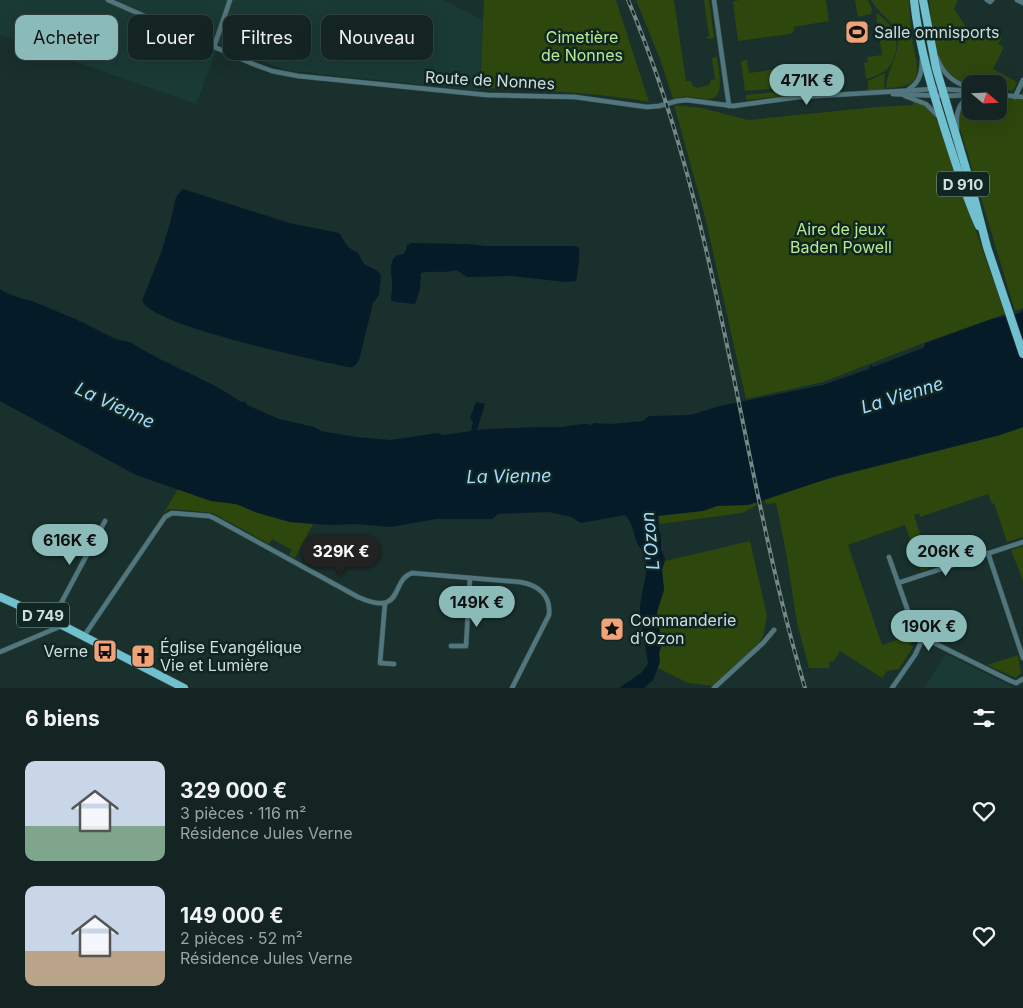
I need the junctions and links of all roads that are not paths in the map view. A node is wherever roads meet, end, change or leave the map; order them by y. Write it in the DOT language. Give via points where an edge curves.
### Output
graph roads {
  1 [pos="108,0"];
  2 [pos="230,0"];
  3 [pos="714,0"];
  4 [pos="914,0"];
  5 [pos="923,0"];
  6 [pos="987,0"];
  7 [pos="992,0"];
  8 [pos="1017,0"];
  9 [pos="1023,3"];
  10 [pos="928,30"];
  11 [pos="921,46"];
  12 [pos="214,47"];
  13 [pos="1023,80"];
  14 [pos="962,86"];
  15 [pos="905,90"];
  16 [pos="884,93"];
  17 [pos="934,93"];
  18 [pos="944,93"];
  19 [pos="962,93"];
  20 [pos="898,95"];
  21 [pos="1008,96"];
  22 [pos="1015,96"];
  23 [pos="1023,98"];
  24 [pos="962,104"];
  25 [pos="729,106"];
  26 [pos="942,121"];
  27 [pos="957,140"];
  28 [pos="987,247"];
  29 [pos="1023,354"];
  30 [pos="105,521"];
  31 [pos="1023,542"];
  32 [pos="988,553"];
  33 [pos="889,557"];
  34 [pos="470,578"];
  35 [pos="898,583"];
  36 [pos="0,597"];
  37 [pos="385,603"];
  38 [pos="52,620"];
  39 [pos="61,624"];
  40 [pos="774,630"];
  41 [pos="84,636"];
  42 [pos="923,638"];
  43 [pos="451,646"];
  44 [pos="0,652"];
  45 [pos="1023,658"];
  46 [pos="394,664"];
  47 [pos="1023,679"];
  48 [pos="184,688"];
  49 [pos="512,688"];
  50 [pos="714,688"];
  51 [pos="892,688"];
  1 -- 12 [label="street, Route de Nonnes"];
  2 -- 12 [label="street"];
  3 -- 25 [label="street"];
  4 -- 11 [label="main road, D 910"];
  5 -- 10 [label="main road, D 910"];
  6 -- 7 [label="street"];
  8 -- 9 [label="street"];
  10 -- 14 [label="street" via="944,73"];
  10 -- 18 [label="main road, D 910"];
  11 -- 15 [label="street" via="920,77 915,85"];
  11 -- 17 [label="main road, D 910"];
  12 -- 25 [label="street, Route de Nonnes" via="272,71 306,77 487,95 575,97 647,107 687,100"];
  13 -- 22 [label="street"];
  15 -- 16 [label="street, Route de Nonnes"];
  15 -- 17 [label="street, Route de Nonnes"];
  16 -- 20 [label="street, Route de Nonnes"];
  16 -- 25 [label="street, Route de Nonnes" via="809,96"];
  17 -- 18 [label="street"];
  17 -- 20 [label="street, Route de Nonnes"];
  17 -- 26 [label="main road, D 910"];
  18 -- 19 [label="street"];
  18 -- 27 [label="main road, D 910"];
  20 -- 26 [label="street, Route de Nonnes" via="926,104"];
  21 -- 22 [label="street"];
  22 -- 23 [label="street"];
  24 -- 27 [label="street" via="957,111"];
  26 -- 28 [label="main road, D 910"];
  27 -- 28 [label="main road, D 910"];
  28 -- 29 [label="main road, D 910"];
  30 -- 38 [label="street"];
  31 -- 32 [label="street"];
  32 -- 35 [label="street"];
  32 -- 45 [label="street"];
  33 -- 35 [label="street"];
  34 -- 37 [label="street" via="412,573"];
  34 -- 43 [label="street" via="466,646"];
  34 -- 49 [label="street" via="530,584 540,589 547,599 549,615"];
  35 -- 42 [label="street" via="915,632"];
  36 -- 38 [label="main road, D 749"];
  37 -- 41 [label="street" via="358,597 214,518 172,513 165,517"];
  37 -- 46 [label="street" via="380,663"];
  38 -- 39 [label="main road, D 749"];
  39 -- 41 [label="main road, D 749"];
  39 -- 44 [label="street"];
  40 -- 50 [label="street"];
  41 -- 48 [label="main road, D 749"];
  42 -- 47 [label="street" via="1010,681"];
  42 -- 51 [label="street"];
}
